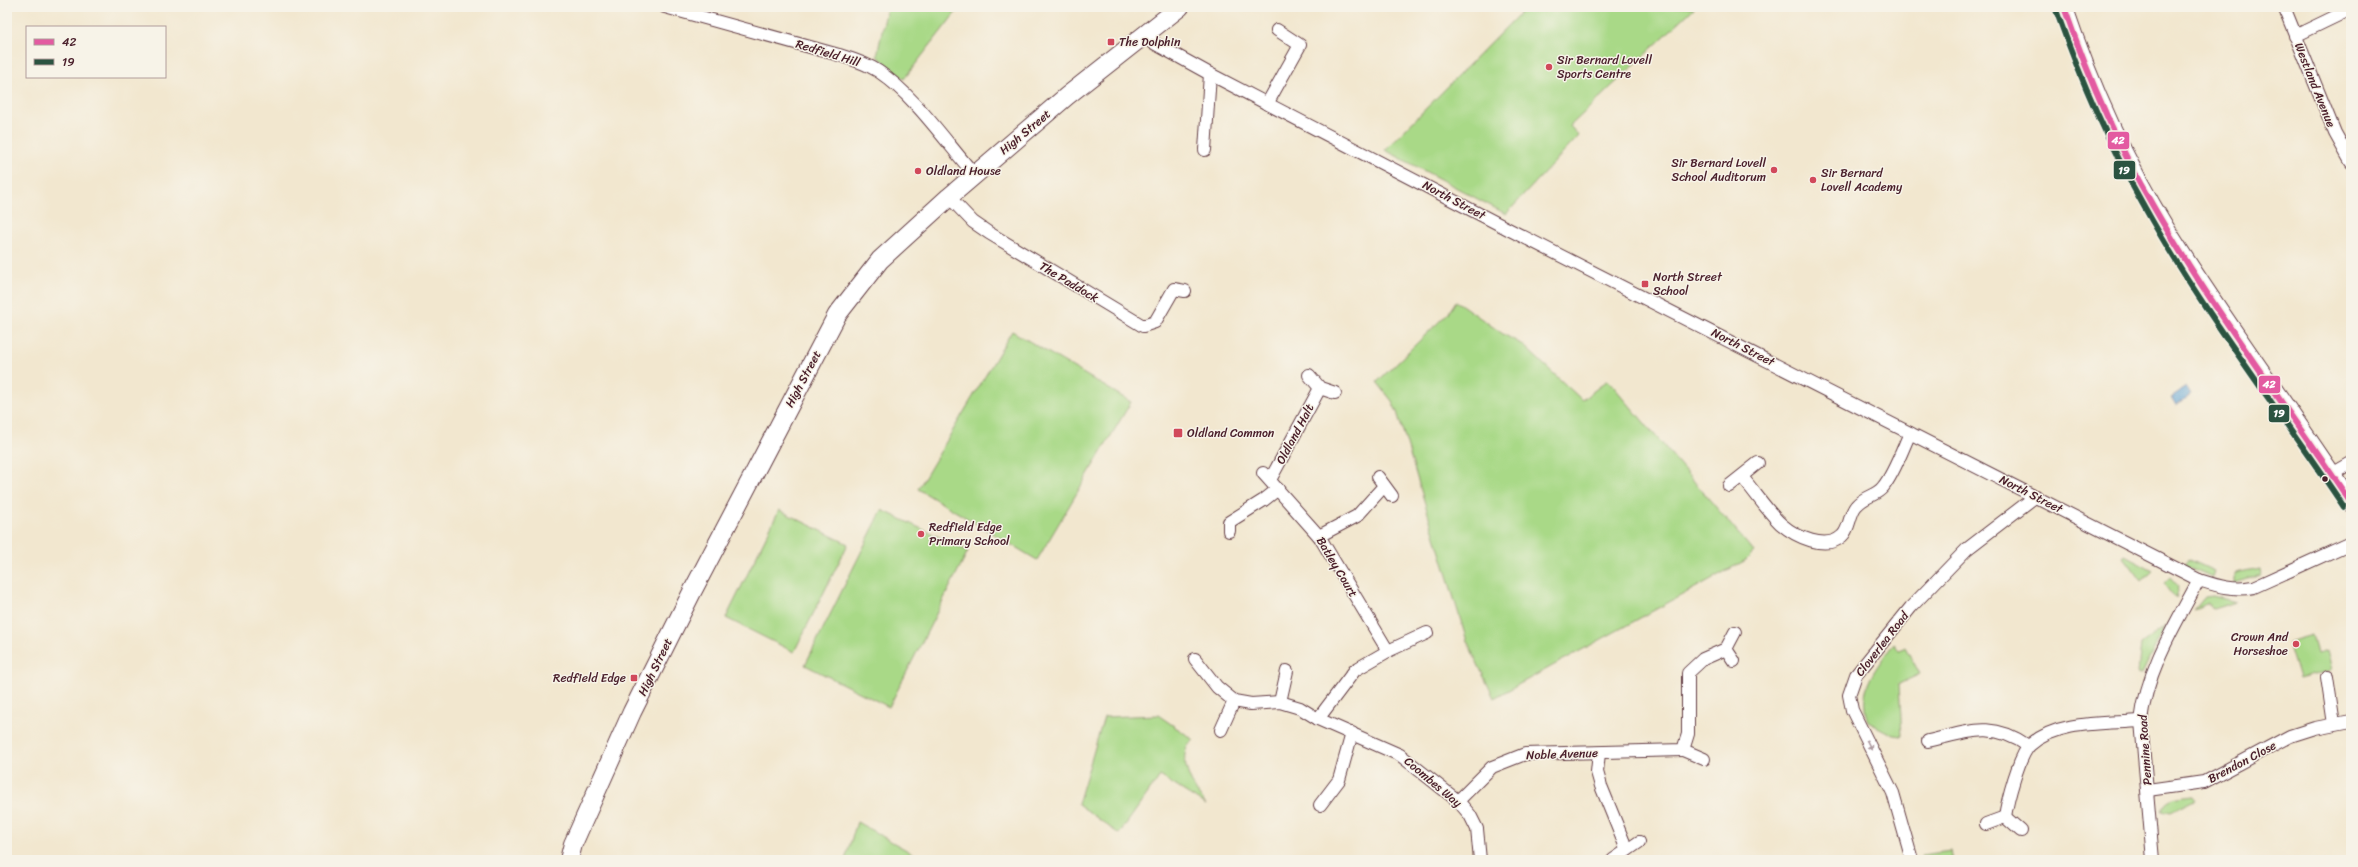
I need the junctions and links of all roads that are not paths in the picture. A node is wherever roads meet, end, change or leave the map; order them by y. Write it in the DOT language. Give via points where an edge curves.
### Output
graph roads {
  1 [pos="665,7"];
  2 [pos="1180,7"];
  3 [pos="2064,7"];
  4 [pos="2284,7"];
  5 [pos="2351,9"];
  6 [pos="1277,30"];
  7 [pos="2295,36"];
  8 [pos="1143,37"];
  9 [pos="1210,74"];
  10 [pos="1267,104"];
  11 [pos="1205,150"];
  12 [pos="2351,162"];
  13 [pos="974,174"];
  14 [pos="949,197"];
  15 [pos="1185,291"];
  16 [pos="1309,375"];
  17 [pos="1320,388"];
  18 [pos="1334,393"];
  19 [pos="1910,432"];
  20 [pos="1758,463"];
  21 [pos="2351,463"];
  22 [pos="2332,474"];
  23 [pos="1742,477"];
  24 [pos="1270,481"];
  25 [pos="1385,486"];
  26 [pos="1729,486"];
  27 [pos="2036,496"];
  28 [pos="2351,503"];
  29 [pos="1229,531"];
  30 [pos="1319,536"];
  31 [pos="2351,543"];
  32 [pos="2199,580"];
  33 [pos="1735,632"];
  34 [pos="1427,633"];
  35 [pos="1726,649"];
  36 [pos="1388,651"];
  37 [pos="1195,660"];
  38 [pos="1734,662"];
  39 [pos="1287,671"];
  40 [pos="2327,677"];
  41 [pos="1234,701"];
  42 [pos="1280,702"];
  43 [pos="1318,719"];
  44 [pos="2141,721"];
  45 [pos="2351,721"];
  46 [pos="2334,724"];
  47 [pos="1221,730"];
  48 [pos="1352,733"];
  49 [pos="1928,741"];
  50 [pos="2028,746"];
  51 [pos="1683,750"];
  52 [pos="1598,753"];
  53 [pos="1704,759"];
  54 [pos="2148,790"];
  55 [pos="1458,801"];
  56 [pos="1320,805"];
  57 [pos="2005,817"];
  58 [pos="1986,824"];
  59 [pos="2021,831"];
  60 [pos="1639,842"];
  61 [pos="1627,850"];
  62 [pos="569,860"];
  63 [pos="1480,860"];
  64 [pos="1613,860"];
  65 [pos="1912,860"];
  66 [pos="2153,860"];
  1 -- 13 [label="street, Redfield Hill" via="867,65 900,88"];
  2 -- 8 [label="main road, High Street"];
  3 -- 22 [label="street" via="2096,90 2160,218"];
  4 -- 7 [label="street, Westland Avenue"];
  5 -- 7 [label="street"];
  6 -- 10 [label="street" via="1300,46"];
  7 -- 12 [label="street, Westland Avenue" via="2335,133"];
  8 -- 9 [label="street, North Street"];
  8 -- 13 [label="main road, High Street"];
  9 -- 10 [label="street, North Street"];
  9 -- 11 [label="street"];
  10 -- 19 [label="street, North Street"];
  13 -- 14 [label="main road, High Street"];
  14 -- 15 [label="street, The Paddock" via="973,222 989,233 1143,326 1155,322 1174,288"];
  14 -- 62 [label="main road, High Street" via="880,260 837,315 638,701"];
  16 -- 17 [label="street"];
  17 -- 18 [label="street"];
  17 -- 24 [label="street, Oldland Halt"];
  19 -- 23 [label="street" via="1884,486 1877,494 1862,498 1854,508 1844,534 1836,541 1820,543 1810,540 1782,524"];
  19 -- 27 [label="street, North Street"];
  20 -- 23 [label="street"];
  21 -- 22 [label="street"];
  22 -- 28 [label="street"];
  23 -- 26 [label="street"];
  24 -- 29 [label="street" via="1264,500 1229,522"];
  24 -- 30 [label="street, Batley Court"];
  25 -- 30 [label="street" via="1357,516"];
  27 -- 32 [label="street, North Street"];
  27 -- 65 [label="street, Cloverlea Road, one-way" via="1967,549 1911,606 1856,676 1849,695 1852,710 1893,792"];
  30 -- 36 [label="street, Batley Court"];
  31 -- 32 [label="street, North Street" via="2254,588 2223,588"];
  32 -- 44 [label="street, Pennine Road" via="2152,670 2143,698"];
  33 -- 35 [label="street"];
  34 -- 36 [label="street"];
  35 -- 38 [label="street"];
  35 -- 51 [label="street" via="1703,659 1688,673 1688,734"];
  36 -- 43 [label="street" via="1355,670"];
  37 -- 41 [label="street" via="1217,687"];
  39 -- 42 [label="street"];
  40 -- 46 [label="street"];
  41 -- 42 [label="street, Coombes Way" via="1251,704"];
  41 -- 47 [label="street"];
  42 -- 43 [label="street, Coombes Way" via="1300,708"];
  43 -- 48 [label="street, Coombes Way"];
  44 -- 50 [label="street" via="2061,728"];
  44 -- 54 [label="street, Pennine Road"];
  45 -- 46 [label="street, Brendon Close"];
  46 -- 54 [label="street, Brendon Close" via="2290,736 2204,782"];
  48 -- 55 [label="street, Coombes Way" via="1400,754"];
  48 -- 56 [label="street" via="1339,780"];
  49 -- 50 [label="street" via="1975,731 1993,730 2012,735"];
  50 -- 57 [label="street" via="2014,779"];
  51 -- 52 [label="street, Noble Avenue"];
  51 -- 53 [label="street, Noble Avenue"];
  52 -- 55 [label="street, Noble Avenue" via="1525,754 1492,767"];
  52 -- 61 [label="street" via="1597,772 1601,786"];
  54 -- 66 [label="street, Pennine Road"];
  55 -- 63 [label="street, Coombes Way" via="1470,815 1477,829"];
  57 -- 58 [label="street"];
  57 -- 59 [label="street"];
  60 -- 61 [label="street"];
  61 -- 64 [label="street"];
}
